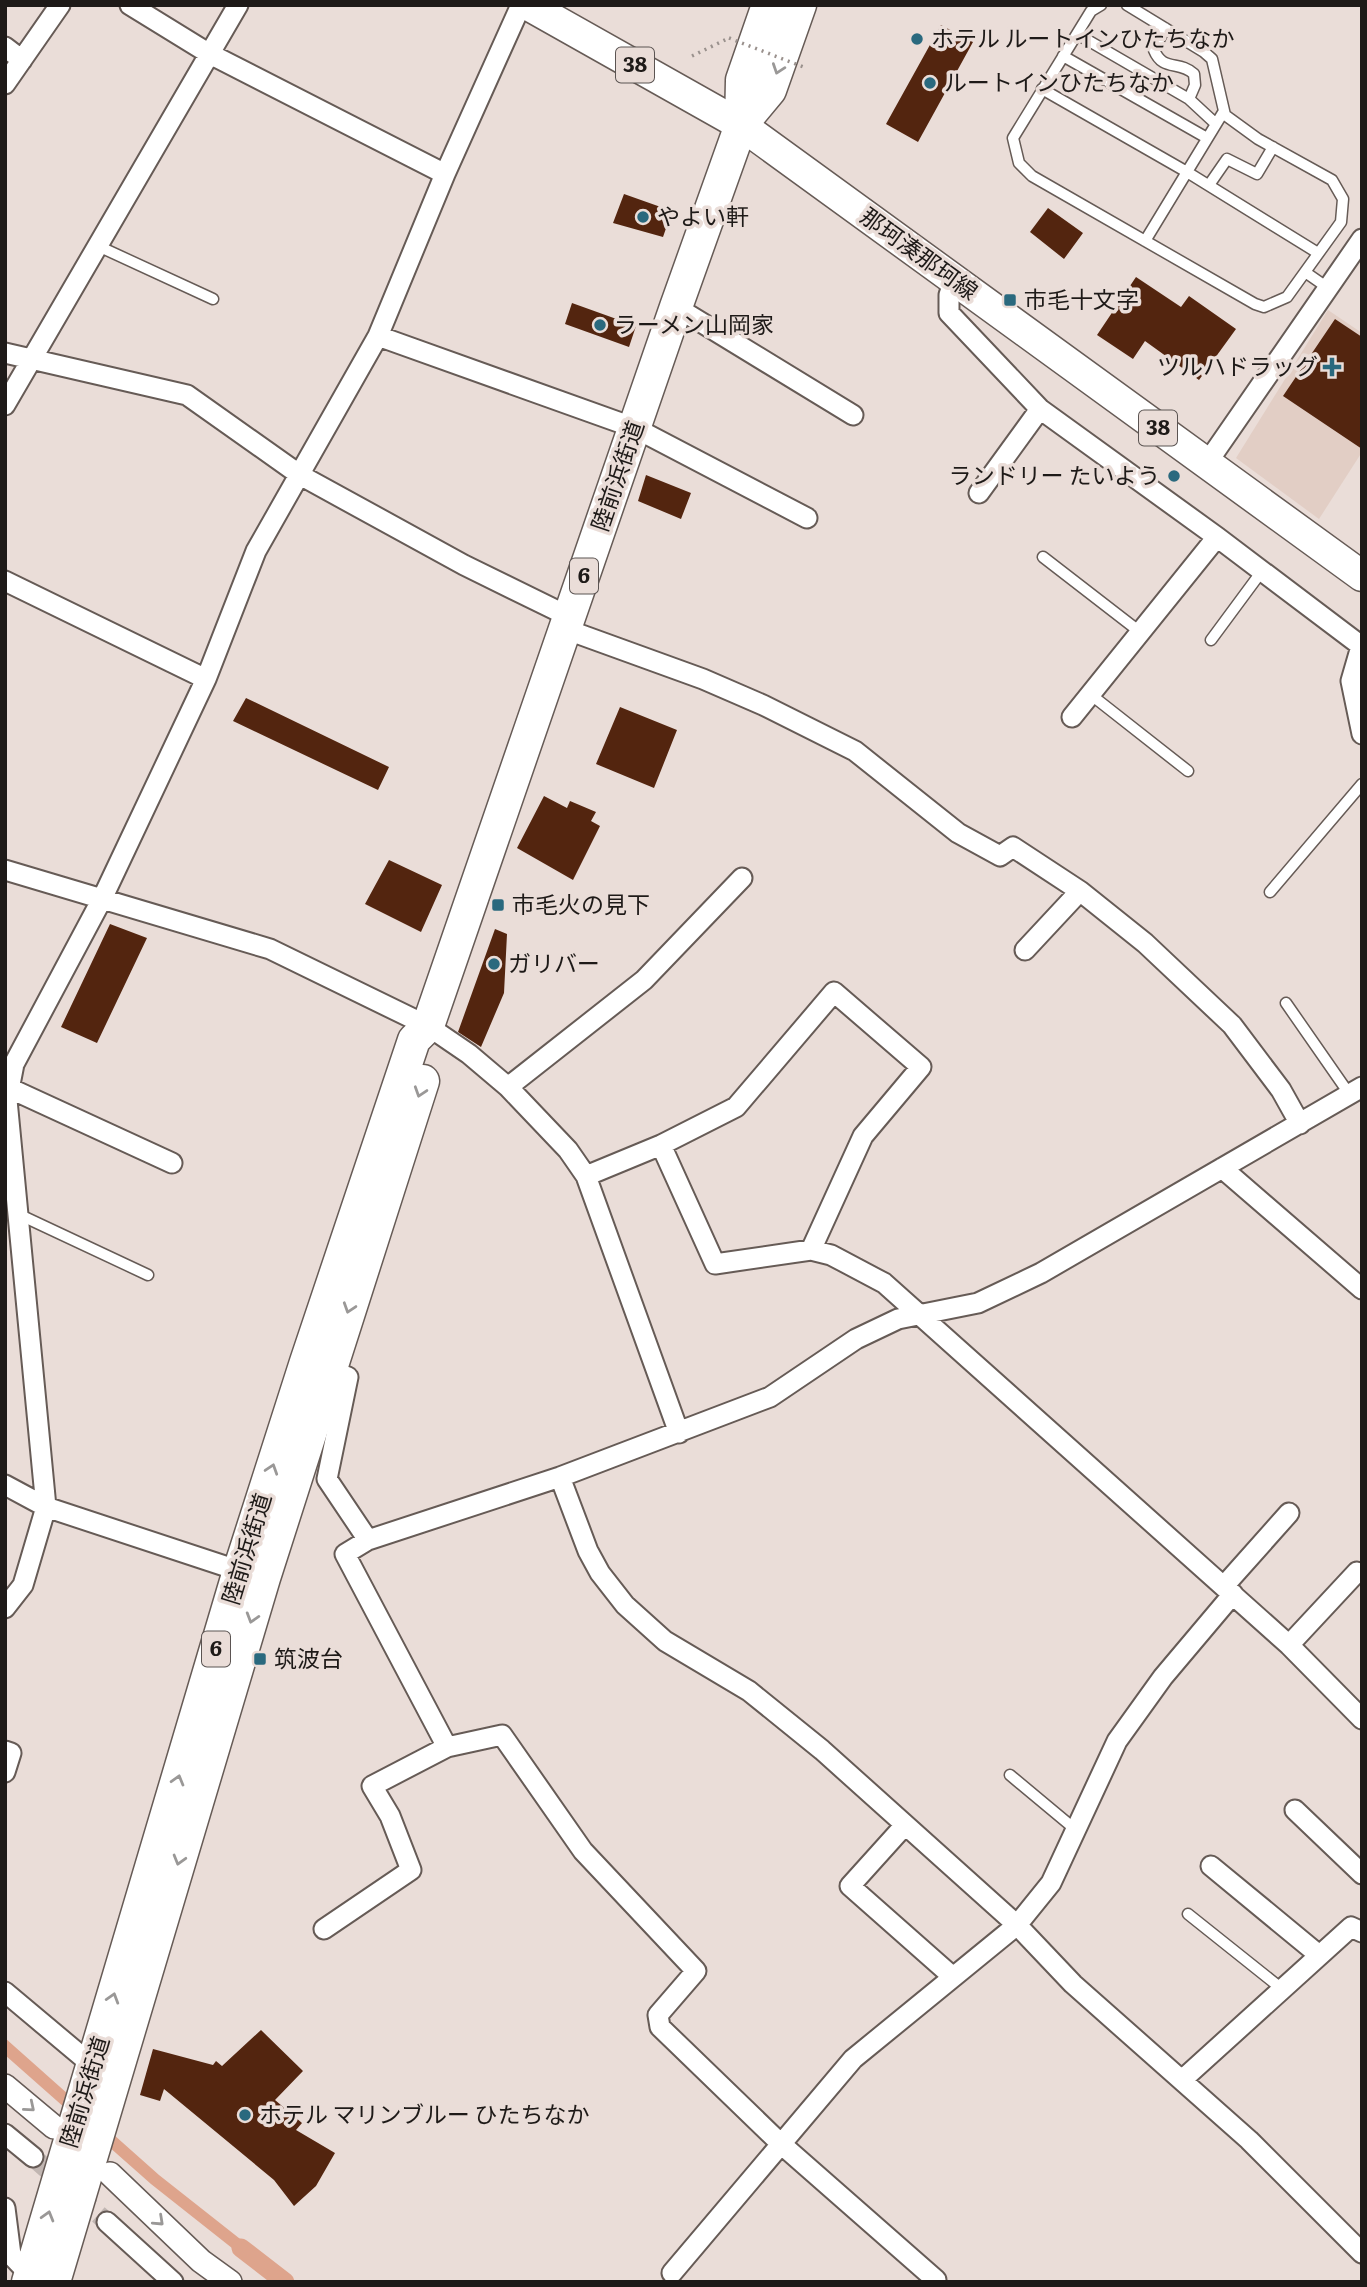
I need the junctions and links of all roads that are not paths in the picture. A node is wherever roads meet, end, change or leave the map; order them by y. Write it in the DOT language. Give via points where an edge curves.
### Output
graph roads {
  1 [pos="60,5"];
  2 [pos="130,5"];
  3 [pos="238,5"];
  4 [pos="521,5"];
  5 [pos="528,5"];
  6 [pos="768,5"];
  7 [pos="800,5"];
  8 [pos="1101,5"];
  9 [pos="1127,5"];
  10 [pos="1165,28"];
  11 [pos="1077,34"];
  12 [pos="5,47"];
  13 [pos="208,53"];
  14 [pos="1063,56"];
  15 [pos="22,60"];
  16 [pos="5,84"];
  17 [pos="1042,89"];
  18 [pos="1189,99"];
  19 [pos="1224,111"];
  20 [pos="1216,124"];
  21 [pos="741,125"];
  22 [pos="1207,138"];
  23 [pos="1273,148"];
  24 [pos="1187,172"];
  25 [pos="445,174"];
  26 [pos="1209,185"];
  27 [pos="1362,239"];
  28 [pos="1145,241"];
  29 [pos="98,246"];
  30 [pos="1318,253"];
  31 [pos="1306,272"];
  32 [pos="954,280"];
  33 [pos="1328,288"];
  34 [pos="213,299"];
  35 [pos="676,307"];
  36 [pos="378,336"];
  37 [pos="5,354"];
  38 [pos="33,361"];
  39 [pos="5,405"];
  40 [pos="1040,409"];
  41 [pos="853,415"];
  42 [pos="635,428"];
  43 [pos="1207,463"];
  44 [pos="300,475"];
  45 [pos="979,493"];
  46 [pos="807,518"];
  47 [pos="1217,537"];
  48 [pos="1043,557"];
  49 [pos="1262,571"];
  50 [pos="1362,576"];
  51 [pos="5,581"];
  52 [pos="567,623"];
  53 [pos="1140,632"];
  54 [pos="1211,640"];
  55 [pos="1361,644"];
  56 [pos="206,679"];
  57 [pos="1090,694"];
  58 [pos="1072,717"];
  59 [pos="1362,734"];
  60 [pos="1188,771"];
  61 [pos="1362,783"];
  62 [pos="5,870"];
  63 [pos="742,878"];
  64 [pos="1080,891"];
  65 [pos="1270,892"];
  66 [pos="102,899"];
  67 [pos="1025,950"];
  68 [pos="1286,1003"];
  69 [pos="428,1026"];
  70 [pos="508,1087"];
  71 [pos="9,1088"];
  72 [pos="1356,1091"];
  73 [pos="1300,1124"];
  74 [pos="661,1145"];
  75 [pos="172,1163"];
  76 [pos="1222,1168"];
  77 [pos="586,1176"];
  78 [pos="17,1214"];
  79 [pos="811,1250"];
  80 [pos="148,1275"];
  81 [pos="1362,1289"];
  82 [pos="920,1313"];
  83 [pos="329,1370"];
  84 [pos="679,1433"];
  85 [pos="560,1477"];
  86 [pos="5,1485"];
  87 [pos="46,1507"];
  88 [pos="1289,1513"];
  89 [pos="368,1540"];
  90 [pos="1357,1572"];
  91 [pos="252,1574"];
  92 [pos="1228,1590"];
  93 [pos="5,1608"];
  94 [pos="1289,1645"];
  95 [pos="1362,1719"];
  96 [pos="447,1747"];
  97 [pos="5,1751"];
  98 [pos="5,1772"];
  99 [pos="1010,1775"];
  100 [pos="1295,1810"];
  101 [pos="905,1825"];
  102 [pos="1076,1830"];
  103 [pos="1211,1866"];
  104 [pos="1362,1874"];
  105 [pos="1188,1914"];
  106 [pos="1017,1925"];
  107 [pos="324,1928"];
  108 [pos="1362,1932"];
  109 [pos="1320,1955"];
  110 [pos="953,1977"];
  111 [pos="1282,1989"];
  112 [pos="5,1992"];
  113 [pos="92,2065"];
  114 [pos="1182,2080"];
  115 [pos="5,2086"];
  116 [pos="54,2127"];
  117 [pos="5,2134"];
  118 [pos="780,2143"];
  119 [pos="33,2157"];
  120 [pos="110,2174"];
  121 [pos="5,2208"];
  122 [pos="107,2222"];
  123 [pos="1362,2253"];
  124 [pos="672,2273"];
  125 [pos="38,2280"];
  126 [pos="936,2280"];
  127 [pos="173,2282"];
  128 [pos="230,2282"];
  1 -- 15 [label="street"];
  2 -- 13 [label="street"];
  3 -- 13 [label="street"];
  4 -- 25 [label="street"];
  5 -- 21 [label="main road, 那珂湊那珂線 / 38"];
  6 -- 21 [label="highway, 陸前浜街道 / 6" via="742,80"];
  7 -- 21 [label="highway, 陸前浜街道 / 6, one-way" via="770,90"];
  8 -- 11 [label="lane" via="1091,11"];
  9 -- 10 [label="lane"];
  10 -- 18 [label="lane" via="1154,50 1165,64 1188,68 1194,74"];
  10 -- 19 [label="lane" via="1212,59"];
  11 -- 14 [label="lane"];
  11 -- 18 [label="lane"];
  12 -- 15 [label="street"];
  13 -- 25 [label="street"];
  13 -- 29 [label="street"];
  14 -- 17 [label="lane"];
  14 -- 22 [label="lane"];
  15 -- 16 [label="street"];
  17 -- 24 [label="lane"];
  17 -- 28 [label="lane" via="1013,138 1019,163 1032,176"];
  18 -- 20 [label="lane"];
  19 -- 20 [label="lane"];
  19 -- 23 [label="lane"];
  20 -- 22 [label="lane"];
  21 -- 32 [label="main road, 那珂湊那珂線 / 38"];
  21 -- 35 [label="highway, 陸前浜街道 / 6"];
  22 -- 24 [label="lane"];
  23 -- 26 [label="lane" via="1257,174 1227,159"];
  23 -- 30 [label="lane" via="1332,180 1343,199 1341,222"];
  24 -- 26 [label="lane"];
  24 -- 28 [label="lane"];
  25 -- 36 [label="street"];
  26 -- 30 [label="lane"];
  27 -- 33 [label="street"];
  28 -- 31 [label="lane" via="1264,307 1287,297"];
  29 -- 34 [label="lane"];
  29 -- 38 [label="street"];
  30 -- 31 [label="lane"];
  31 -- 33 [label="lane"];
  32 -- 40 [label="street" via="949,313"];
  32 -- 43 [label="main road, 那珂湊那珂線 / 38"];
  33 -- 43 [label="street"];
  35 -- 41 [label="street"];
  35 -- 42 [label="highway, 陸前浜街道 / 6"];
  36 -- 42 [label="street"];
  36 -- 44 [label="street"];
  37 -- 38 [label="street"];
  38 -- 39 [label="street"];
  38 -- 44 [label="street" via="187,395"];
  40 -- 45 [label="street"];
  40 -- 47 [label="street"];
  42 -- 46 [label="street"];
  42 -- 52 [label="highway, 陸前浜街道 / 6"];
  43 -- 50 [label="main road, 那珂湊那珂線 / 38"];
  44 -- 52 [label="street"];
  44 -- 56 [label="street" via="256,551"];
  47 -- 49 [label="street"];
  47 -- 53 [label="street"];
  48 -- 53 [label="lane"];
  49 -- 54 [label="lane"];
  49 -- 55 [label="street"];
  51 -- 56 [label="street"];
  52 -- 64 [label="street" via="763,705 855,751 958,834 1000,856 1013,847"];
  52 -- 69 [label="highway, 陸前浜街道 / 6"];
  53 -- 57 [label="street"];
  55 -- 59 [label="street" via="1351,681"];
  56 -- 66 [label="street"];
  57 -- 58 [label="street"];
  57 -- 60 [label="lane"];
  61 -- 65 [label="lane"];
  62 -- 66 [label="street"];
  63 -- 70 [label="street" via="644,980"];
  64 -- 67 [label="street"];
  64 -- 73 [label="street" via="1145,943 1232,1025 1281,1090"];
  66 -- 69 [label="street" via="270,949"];
  66 -- 71 [label="street" via="14,1064"];
  68 -- 72 [label="lane"];
  69 -- 70 [label="street"];
  69 -- 83 [label="highway, 陸前浜街道 / 6, one-way" via="434,1048"];
  91 -- 69 [label="highway, 陸前浜街道 / 6, one-way" via="310,1349 414,1040"];
  70 -- 77 [label="street" via="568,1150"];
  71 -- 75 [label="street"];
  71 -- 78 [label="street"];
  72 -- 73 [label="street"];
  73 -- 76 [label="street"];
  74 -- 77 [label="street"];
  74 -- 79 [label="street" via="715,1264"];
  74 -- 79 [label="street" via="736,1107 834,992 921,1067 863,1136"];
  76 -- 81 [label="street"];
  76 -- 82 [label="street" via="1028,1279 978,1303"];
  77 -- 84 [label="street"];
  78 -- 80 [label="lane"];
  78 -- 87 [label="street"];
  79 -- 82 [label="street" via="831,1255 884,1283"];
  82 -- 84 [label="street" via="856,1339 769,1397"];
  82 -- 92 [label="street"];
  83 -- 89 [label="street" via="348,1377 327,1479"];
  83 -- 91 [label="highway, 陸前浜街道 / 6"];
  84 -- 85 [label="street"];
  85 -- 89 [label="street"];
  85 -- 101 [label="street" via="588,1551 625,1605 665,1641 749,1690"];
  86 -- 87 [label="street"];
  87 -- 91 [label="street"];
  87 -- 93 [label="street" via="23,1585"];
  88 -- 92 [label="street"];
  89 -- 96 [label="street" via="345,1554"];
  90 -- 94 [label="street"];
  113 -- 91 [label="highway, 陸前浜街道 / 6, one-way"];
  91 -- 125 [label="highway, 陸前浜街道 / 6, one-way"];
  92 -- 94 [label="street"];
  92 -- 102 [label="street" via="1117,1741"];
  94 -- 95 [label="street"];
  96 -- 107 [label="street" via="372,1786 390,1815 411,1870"];
  96 -- 118 [label="street" via="502,1735 583,1851 696,1970 658,2015 660,2027"];
  97 -- 98 [label="street" via="11,1753"];
  99 -- 102 [label="lane"];
  100 -- 104 [label="street"];
  101 -- 106 [label="street"];
  101 -- 110 [label="street" via="850,1886"];
  102 -- 106 [label="street" via="1051,1883"];
  103 -- 109 [label="street"];
  105 -- 111 [label="lane"];
  106 -- 110 [label="street"];
  106 -- 114 [label="street" via="1073,1984"];
  108 -- 109 [label="street" via="1351,1927"];
  109 -- 111 [label="street"];
  110 -- 118 [label="street" via="853,2059"];
  111 -- 114 [label="street"];
  112 -- 113 [label="street"];
  125 -- 113 [label="highway, 陸前浜街道 / 6, one-way"];
  114 -- 123 [label="street"];
  115 -- 116 [label="street, one-way"];
  117 -- 119 [label="street"];
  118 -- 124 [label="street"];
  118 -- 126 [label="street"];
  120 -- 128 [label="street, one-way" via="201,2261"];
  121 -- 125 [label="street" via="11,2255"];
  122 -- 127 [label="street"];
}
